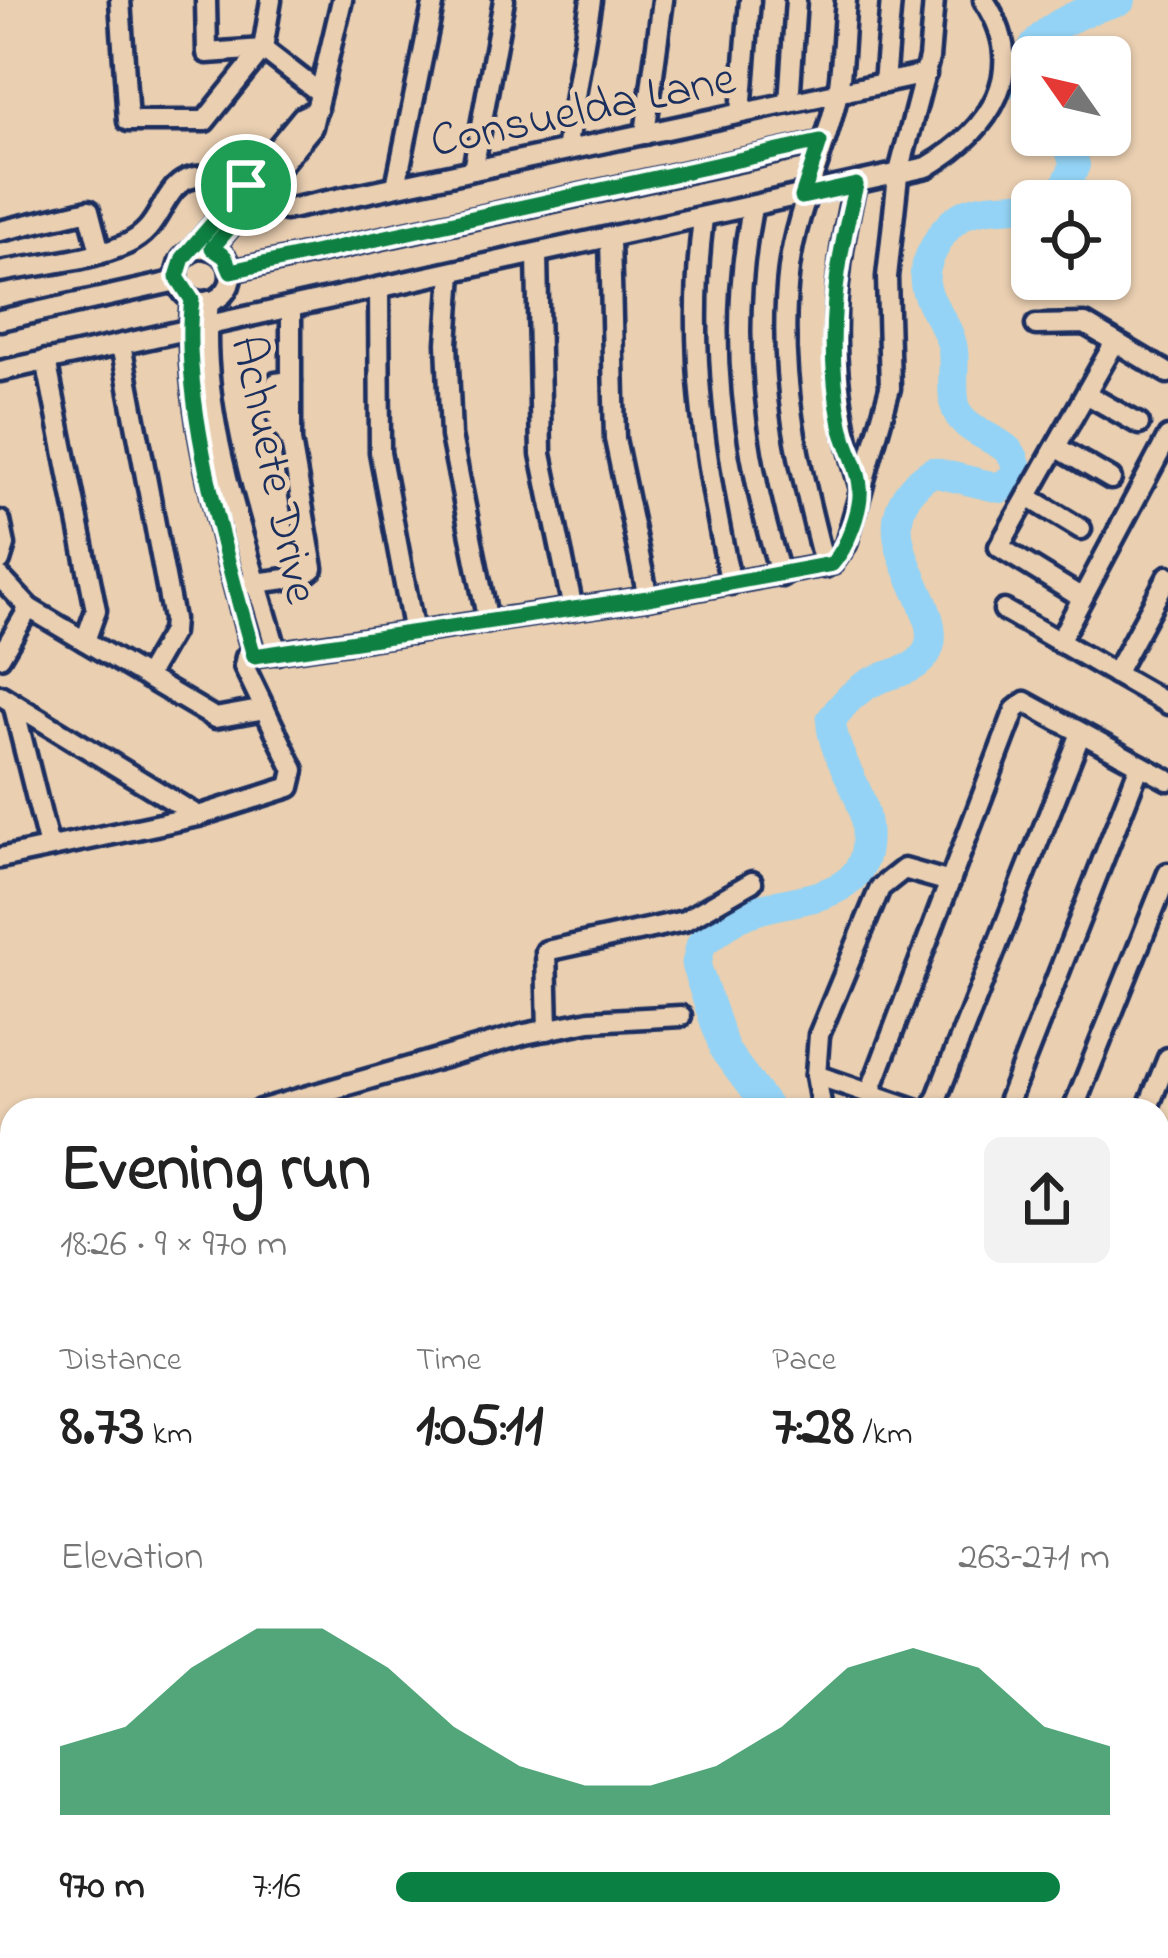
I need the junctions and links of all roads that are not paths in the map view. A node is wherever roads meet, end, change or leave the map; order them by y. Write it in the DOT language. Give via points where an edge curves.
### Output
graph roads {
  1 [pos="120,0"];
  2 [pos="206,0"];
  3 [pos="271,0"];
  4 [pos="342,0"];
  5 [pos="434,0"];
  6 [pos="504,0"];
  7 [pos="591,0"];
  8 [pos="663,0"];
  9 [pos="749,0"];
  10 [pos="796,0"];
  11 [pos="846,0"];
  12 [pos="891,0"];
  13 [pos="934,0"];
  14 [pos="984,0"];
  15 [pos="262,50"];
  16 [pos="926,74"];
  17 [pos="884,83"];
  18 [pos="838,93"];
  19 [pos="319,101"];
  20 [pos="790,103"];
  21 [pos="741,113"];
  22 [pos="645,134"];
  23 [pos="820,142"];
  24 [pos="566,150"];
  25 [pos="473,170"];
  26 [pos="898,176"];
  27 [pos="856,185"];
  28 [pos="396,186"];
  29 [pos="252,190"];
  30 [pos="802,197"];
  31 [pos="752,208"];
  32 [pos="703,218"];
  33 [pos="0,231"];
  34 [pos="610,238"];
  35 [pos="202,249"];
  36 [pos="100,252"];
  37 [pos="536,255"];
  38 [pos="231,271"];
  39 [pos="0,272"];
  40 [pos="452,273"];
  41 [pos="177,281"];
  42 [pos="379,289"];
  43 [pos="200,300"];
  44 [pos="291,308"];
  45 [pos="0,320"];
  46 [pos="1036,325"];
  47 [pos="197,329"];
  48 [pos="1115,342"];
  49 [pos="122,345"];
  50 [pos="46,360"];
  51 [pos="0,371"];
  52 [pos="1168,373"];
  53 [pos="1086,394"];
  54 [pos="1139,424"];
  55 [pos="1168,437"];
  56 [pos="1056,447"];
  57 [pos="1111,479"];
  58 [pos="861,489"];
  59 [pos="1028,497"];
  60 [pos="0,521"];
  61 [pos="1081,529"];
  62 [pos="0,561"];
  63 [pos="832,562"];
  64 [pos="781,576"];
  65 [pos="1168,576"];
  66 [pos="0,578"];
  67 [pos="257,583"];
  68 [pos="731,584"];
  69 [pos="234,585"];
  70 [pos="648,598"];
  71 [pos="1082,598"];
  72 [pos="29,608"];
  73 [pos="573,609"];
  74 [pos="1004,610"];
  75 [pos="488,622"];
  76 [pos="414,633"];
  77 [pos="85,641"];
  78 [pos="1059,642"];
  79 [pos="277,653"];
  80 [pos="0,657"];
  81 [pos="250,657"];
  82 [pos="1115,674"];
  83 [pos="146,677"];
  84 [pos="7,699"];
  85 [pos="1167,701"];
  86 [pos="265,709"];
  87 [pos="1081,733"];
  88 [pos="1140,765"];
  89 [pos="1168,780"];
  90 [pos="198,816"];
  91 [pos="49,847"];
  92 [pos="0,858"];
  93 [pos="1168,873"];
  94 [pos="752,882"];
  95 [pos="950,882"];
  96 [pos="681,1016"];
  97 [pos="548,1030"];
  98 [pos="1168,1058"];
  99 [pos="816,1075"];
  100 [pos="870,1092"];
  101 [pos="303,1098"];
  102 [pos="820,1098"];
  103 [pos="886,1098"];
  104 [pos="937,1098"];
  105 [pos="1010,1098"];
  106 [pos="1078,1098"];
  107 [pos="1152,1098"];
  1 -- 15 [label="street" via="128,121 205,121"];
  2 -- 15 [label="street" via="207,52"];
  3 -- 15 [label="street"];
  4 -- 19 [label="street"];
  5 -- 28 [label="street"];
  6 -- 25 [label="street"];
  7 -- 24 [label="street"];
  8 -- 22 [label="street"];
  9 -- 21 [label="street"];
  10 -- 20 [label="street"];
  11 -- 18 [label="street"];
  12 -- 17 [label="street"];
  13 -- 16 [label="street"];
  14 -- 26 [label="street" via="1001,45 993,109 971,139"];
  15 -- 19 [label="street"];
  16 -- 17 [label="street, Consuelda Lane"];
  16 -- 26 [label="street"];
  17 -- 18 [label="street, Consuelda Lane"];
  18 -- 20 [label="street, Consuelda Lane"];
  18 -- 23 [label="street"];
  19 -- 29 [label="street" via="312,127"];
  20 -- 21 [label="street, Consuelda Lane"];
  21 -- 22 [label="street, Consuelda Lane"];
  22 -- 24 [label="street, Consuelda Lane"];
  23 -- 30 [label="street"];
  23 -- 38 [label="street"];
  24 -- 25 [label="street, Consuelda Lane"];
  25 -- 28 [label="street, Consuelda Lane"];
  26 -- 27 [label="street"];
  26 -- 58 [label="street" via="887,277 890,388"];
  27 -- 30 [label="street"];
  27 -- 58 [label="street" via="832,338 842,428"];
  28 -- 29 [label="street, Consuelda Lane" via="285,210"];
  29 -- 35 [label="street"];
  29 -- 36 [label="street, Consuelda Lane" via="219,178 178,185 149,229"];
  30 -- 31 [label="street"];
  30 -- 63 [label="street" via="789,270 787,378 798,464"];
  31 -- 32 [label="street"];
  31 -- 64 [label="street" via="740,283 739,376 761,513"];
  32 -- 34 [label="street"];
  32 -- 68 [label="street" via="693,298 696,391"];
  33 -- 36 [label="street" via="89,210"];
  34 -- 37 [label="street"];
  34 -- 70 [label="street" via="615,440"];
  35 -- 38 [label="street" via="225,257"];
  35 -- 41 [label="street" via="180,263"];
  36 -- 39 [label="street"];
  37 -- 40 [label="street"];
  37 -- 73 [label="street" via="539,438"];
  38 -- 43 [label="street" via="224,292"];
  40 -- 42 [label="street"];
  40 -- 75 [label="street" via="451,436"];
  41 -- 43 [label="street"];
  41 -- 45 [label="street"];
  42 -- 44 [label="street"];
  42 -- 76 [label="street" via="380,452"];
  43 -- 47 [label="street, Achuete Drive"];
  44 -- 47 [label="street"];
  44 -- 67 [label="street" via="290,441 313,568"];
  46 -- 48 [label="street" via="1084,324"];
  47 -- 49 [label="street"];
  47 -- 67 [label="street, Achuete Drive"];
  47 -- 69 [label="street, Achuete Drive"];
  48 -- 52 [label="street"];
  48 -- 53 [label="street"];
  49 -- 50 [label="street"];
  49 -- 83 [label="street" via="172,619"];
  50 -- 51 [label="street"];
  50 -- 77 [label="street" via="95,610"];
  53 -- 54 [label="street"];
  53 -- 56 [label="street"];
  55 -- 71 [label="street"];
  56 -- 57 [label="street"];
  56 -- 59 [label="street"];
  58 -- 63 [label="street"];
  59 -- 61 [label="street"];
  59 -- 71 [label="street" via="999,547"];
  60 -- 62 [label="street"];
  63 -- 64 [label="street"];
  64 -- 68 [label="street"];
  65 -- 82 [label="street"];
  66 -- 72 [label="street"];
  67 -- 69 [label="street"];
  67 -- 79 [label="street, Achuete Drive"];
  68 -- 70 [label="street"];
  69 -- 81 [label="street, Achuete Drive"];
  70 -- 73 [label="street"];
  71 -- 78 [label="street"];
  72 -- 77 [label="street"];
  72 -- 80 [label="street"];
  73 -- 75 [label="street"];
  74 -- 78 [label="street"];
  75 -- 76 [label="street"];
  76 -- 79 [label="street"];
  77 -- 83 [label="street"];
  78 -- 82 [label="street"];
  79 -- 81 [label="street"];
  81 -- 86 [label="street, Achuete Drive"];
  82 -- 85 [label="street"];
  83 -- 86 [label="street" via="215,718"];
  84 -- 90 [label="street"];
  84 -- 91 [label="street"];
  86 -- 90 [label="street, Achuete Drive" via="293,784"];
  87 -- 88 [label="street"];
  87 -- 95 [label="street" via="1025,702 1015,710"];
  87 -- 104 [label="street"];
  88 -- 89 [label="street"];
  88 -- 105 [label="street"];
  90 -- 91 [label="street"];
  91 -- 92 [label="street"];
  93 -- 106 [label="street"];
  94 -- 97 [label="street" via="684,921 546,950"];
  95 -- 99 [label="street" via="904,868 880,888 819,1035"];
  95 -- 100 [label="street"];
  96 -- 97 [label="street"];
  97 -- 101 [label="street"];
  98 -- 107 [label="street"];
  99 -- 100 [label="street"];
  99 -- 102 [label="street"];
  100 -- 103 [label="street"];
}
